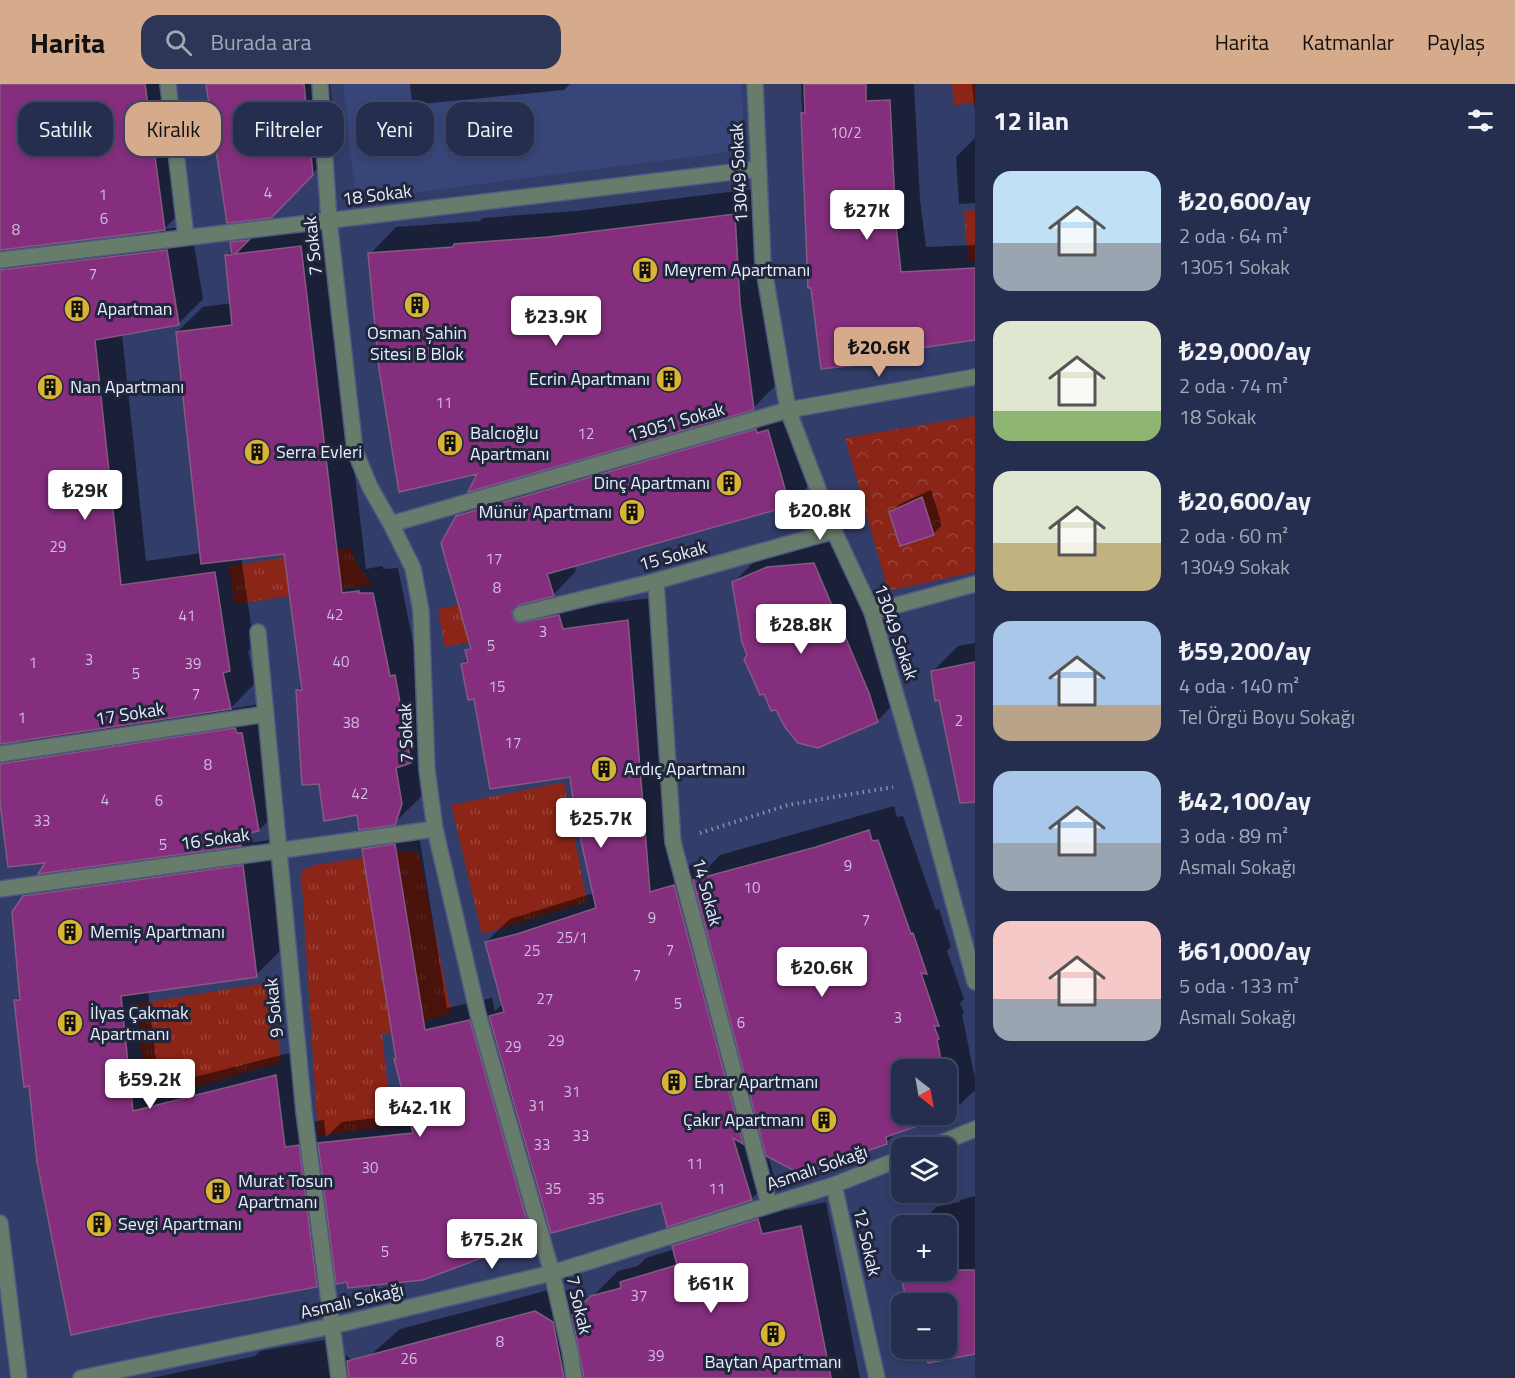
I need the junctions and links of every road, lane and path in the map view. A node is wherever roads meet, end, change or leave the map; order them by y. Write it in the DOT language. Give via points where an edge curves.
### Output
graph roads {
  1 [pos="168,84"];
  2 [pos="320,84"];
  3 [pos="755,84"];
  4 [pos="758,169"];
  5 [pos="329,220"];
  6 [pos="186,237"];
  7 [pos="0,260"];
  8 [pos="975,378"];
  9 [pos="788,410"];
  10 [pos="391,524"];
  11 [pos="834,531"];
  12 [pos="656,581"];
  13 [pos="975,584"];
  14 [pos="872,612"];
  15 [pos="521,614"];
  16 [pos="258,632"];
  17 [pos="266,714"];
  18 [pos="0,753"];
  19 [pos="921,782"];
  20 [pos="435,829"];
  21 [pos="673,842"];
  22 [pos="278,850"];
  23 [pos="0,889"];
  24 [pos="975,982"];
  25 [pos="975,1129"];
  26 [pos="956,1137"];
  27 [pos="891,1162"];
  28 [pos="834,1185"];
  29 [pos="770,1204"];
  30 [pos="0,1223"];
  31 [pos="552,1273"];
  32 [pos="332,1326"];
  33 [pos="19,1378"];
  34 [pos="81,1378"];
  35 [pos="339,1378"];
  36 [pos="574,1378"];
  37 [pos="877,1378"];
  1 -- 6 [label="street"];
  2 -- 5 [label="street, 7 Sokak"];
  3 -- 4 [label="street, 13049 Sokak"];
  4 -- 5 [label="street, 18 Sokak"];
  4 -- 9 [label="street, 13049 Sokak" via="764,264"];
  5 -- 6 [label="street, 18 Sokak"];
  5 -- 10 [label="street, 7 Sokak" via="355,452"];
  6 -- 7 [label="street, 18 Sokak"];
  8 -- 9 [label="street, 13051 Sokak"];
  9 -- 10 [label="street, 13051 Sokak"];
  9 -- 11 [label="street, 13049 Sokak"];
  10 -- 20 [label="street, 7 Sokak" via="413,568 421,611 427,770"];
  11 -- 12 [label="street, 15 Sokak"];
  11 -- 14 [label="street, 13049 Sokak"];
  12 -- 15 [label="street, 15 Sokak"];
  12 -- 21 [label="street, 14 Sokak"];
  13 -- 14 [label="street"];
  14 -- 19 [label="street, 13049 Sokak"];
  16 -- 17 [label="street, 9 Sokak"];
  17 -- 18 [label="street, 17 Sokak"];
  17 -- 22 [label="street, 9 Sokak"];
  19 -- 21 [label="path" via="788,804"];
  19 -- 24 [label="street, 13049 Sokak"];
  20 -- 22 [label="street, 16 Sokak"];
  20 -- 31 [label="street, 7 Sokak" via="478,1014"];
  21 -- 29 [label="street, 14 Sokak"];
  22 -- 23 [label="street, 16 Sokak"];
  22 -- 32 [label="street, 9 Sokak" via="304,1112"];
  25 -- 26 [label="street"];
  27 -- 28 [label="street, Asmalı Sokağı"];
  28 -- 29 [label="street, Asmalı Sokağı"];
  28 -- 37 [label="street, 12 Sokak"];
  29 -- 31 [label="street, Asmalı Sokağı"];
  30 -- 33 [label="street"];
  31 -- 32 [label="street, Asmalı Sokağı"];
  31 -- 36 [label="street, 7 Sokak"];
  32 -- 34 [label="street, Asmalı Sokağı"];
  32 -- 35 [label="street, 9 Sokak"];
}
